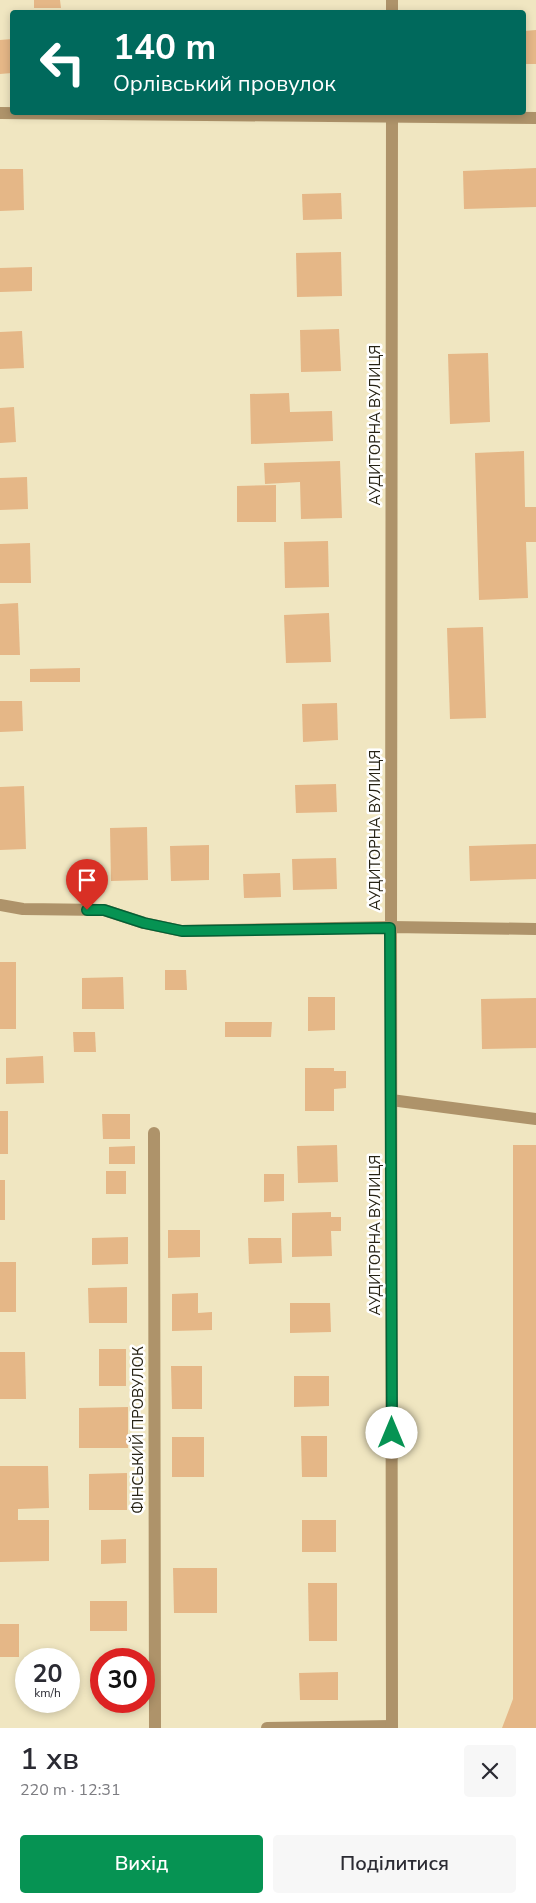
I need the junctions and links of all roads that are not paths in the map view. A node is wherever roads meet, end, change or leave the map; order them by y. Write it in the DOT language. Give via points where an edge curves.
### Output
graph roads {
  1 [pos="392,115"];
  2 [pos="536,118"];
  3 [pos="0,905"];
  4 [pos="390,928"];
  5 [pos="536,929"];
  6 [pos="391,1100"];
  7 [pos="536,1119"];
  8 [pos="154,1133"];
  9 [pos="392,1727"];
  10 [pos="154,1728"];
  11 [pos="267,1728"];
  1 -- 2 [label="street"];
  1 -- 4 [label="street, АУДИТОРНА ВУЛИЦЯ"];
  3 -- 4 [label="street" via="23,909 104,910 182,931"];
  4 -- 5 [label="street"];
  4 -- 6 [label="street, АУДИТОРНА ВУЛИЦЯ"];
  6 -- 7 [label="street"];
  6 -- 9 [label="street, АУДИТОРНА ВУЛИЦЯ"];
  8 -- 10 [label="street, ФІНСЬКИЙ ПРОВУЛОК"];
  9 -- 11 [label="street"];
}
